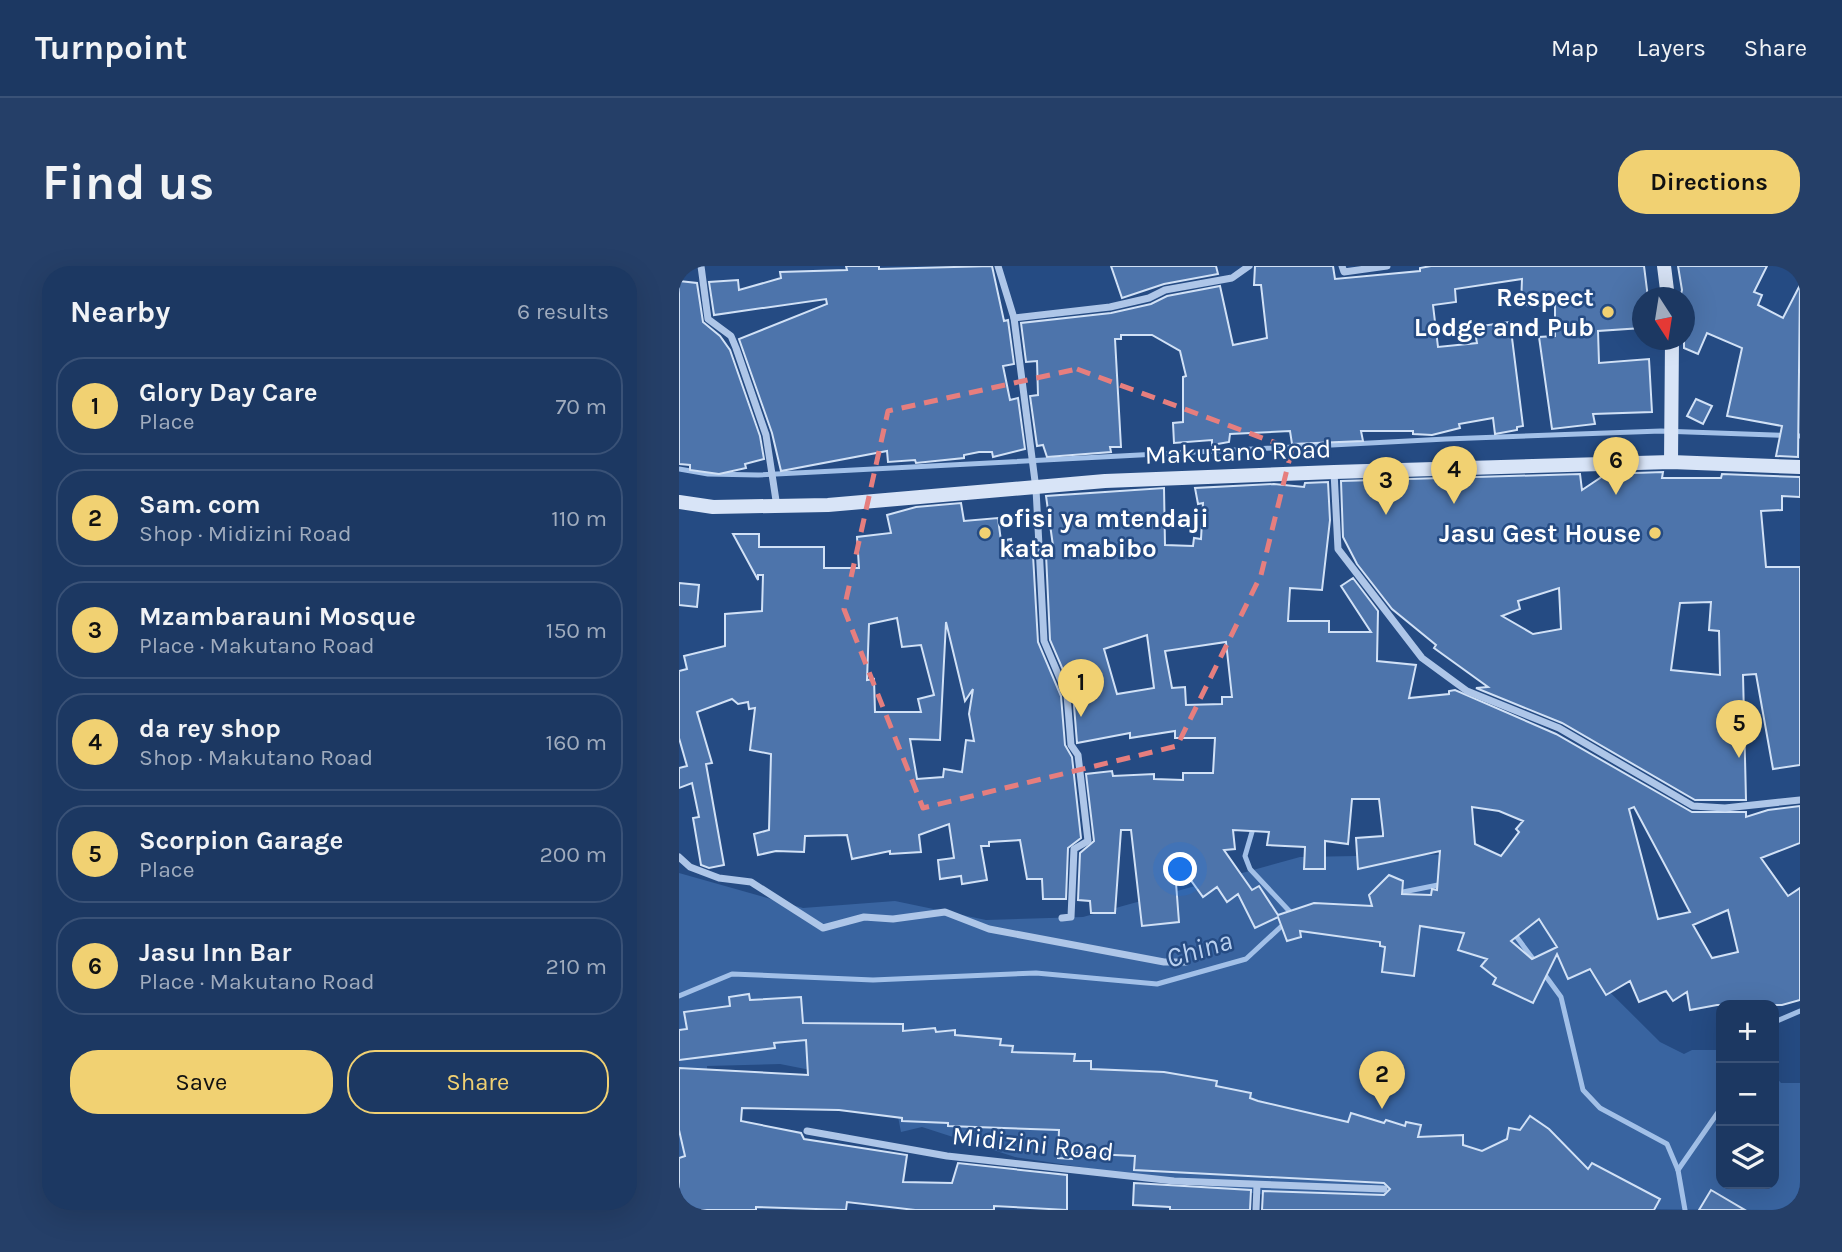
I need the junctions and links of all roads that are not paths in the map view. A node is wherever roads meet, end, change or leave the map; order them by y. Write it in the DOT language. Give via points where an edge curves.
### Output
graph roads {
  1 [pos="701,266"];
  2 [pos="999,266"];
  3 [pos="1249,266"];
  4 [pos="1342,266"];
  5 [pos="1387,266"];
  6 [pos="1664,266"];
  7 [pos="1790,266"];
  8 [pos="1800,270"];
  9 [pos="1667,287"];
  10 [pos="1014,318"];
  11 [pos="1672,350"];
  12 [pos="1671,462"];
  13 [pos="1800,467"];
  14 [pos="1334,472"];
  15 [pos="1036,489"];
  16 [pos="679,502"];
  17 [pos="777,507"];
  18 [pos="1800,800"];
  19 [pos="679,857"];
  20 [pos="1062,918"];
  21 [pos="1186,962"];
  22 [pos="807,1131"];
  23 [pos="1257,1185"];
  24 [pos="1384,1189"];
  25 [pos="1256,1210"];
  1 -- 17 [label="street" via="708,319 731,336 766,435"];
  2 -- 10 [label="street"];
  3 -- 10 [label="street" via="1232,278 1165,290 1110,307"];
  4 -- 5 [label="street" via="1344,272"];
  6 -- 9 [label="street"];
  7 -- 8 [label="street"];
  10 -- 15 [label="street"];
  11 -- 12 [label="street"];
  12 -- 13 [label="street, Makutano Road"];
  12 -- 14 [label="street, Makutano Road"];
  14 -- 15 [label="street, Makutano Road" via="1105,481"];
  14 -- 18 [label="street" via="1338,549 1422,658 1467,691 1559,728 1693,806 1725,808"];
  15 -- 17 [label="street, Makutano Road"];
  15 -- 20 [label="street" via="1044,641 1067,695 1071,745 1078,754 1083,786 1087,841 1074,849 1071,917"];
  16 -- 17 [label="street, Makutano Road"];
  19 -- 21 [label="street" via="694,869 719,878 751,882 823,928 865,917 893,919 949,912 989,929 1164,962"];
  22 -- 23 [label="street, Midizini Road" via="947,1156 1174,1181"];
  23 -- 24 [label="street, Midizini Road"];
  23 -- 25 [label="street"];
}
